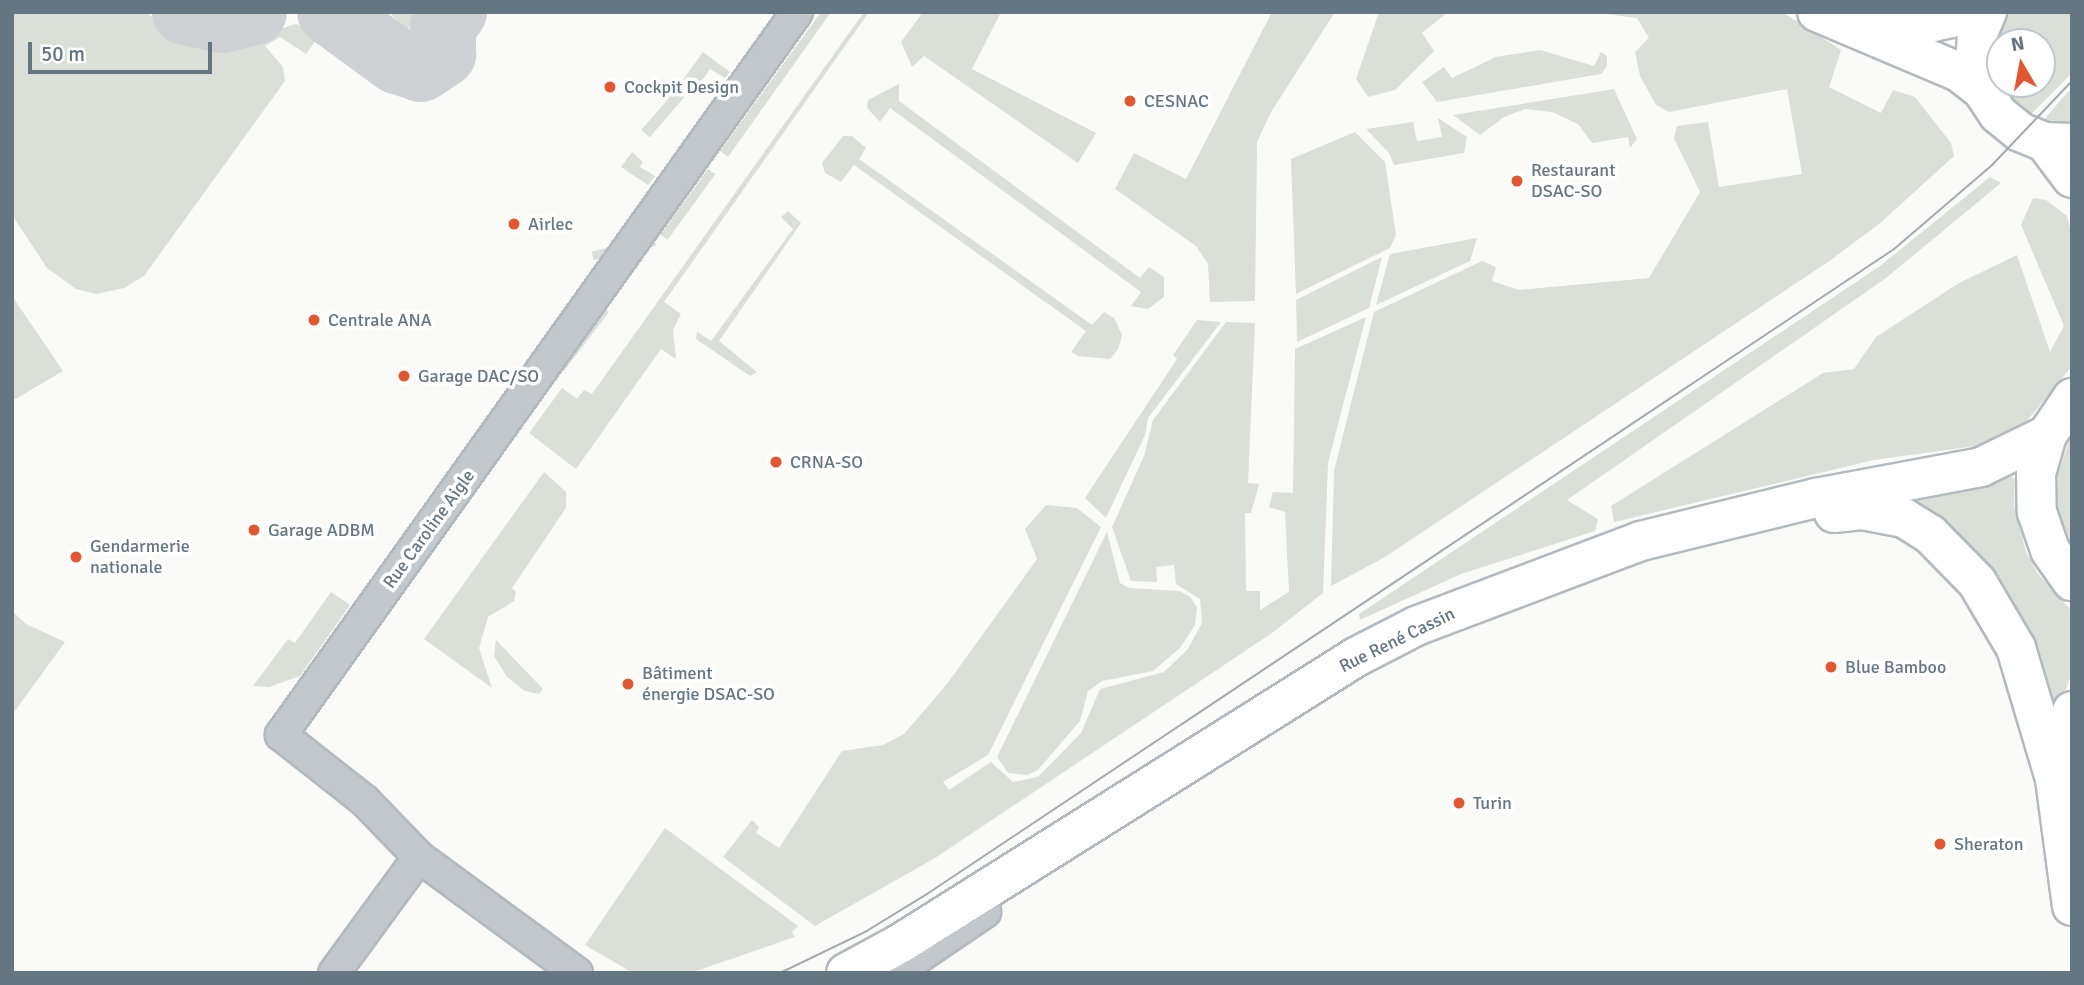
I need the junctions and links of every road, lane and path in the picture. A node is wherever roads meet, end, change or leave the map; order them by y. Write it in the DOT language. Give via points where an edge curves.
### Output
graph roads {
  1 [pos="797,12"];
  2 [pos="1817,12"];
  3 [pos="1870,12"];
  4 [pos="1981,12"];
  5 [pos="1987,12"];
  6 [pos="1982,90"];
  7 [pos="2058,142"];
  8 [pos="2072,178"];
  9 [pos="2072,398"];
  10 [pos="2047,435"];
  11 [pos="1541,579"];
  12 [pos="2072,581"];
  13 [pos="2072,711"];
  14 [pos="2055,779"];
  15 [pos="1114,810"];
  16 [pos="419,858"];
  17 [pos="2072,906"];
  18 [pos="334,973"];
  19 [pos="577,973"];
  20 [pos="846,973"];
  21 [pos="895,973"];
  1 -- 16 [label="street, Rue Caroline Aigle" via="282,736 365,801"];
  2 -- 6 [label="street" via="1959,72"];
  3 -- 4 [label="street" via="1933,22"];
  5 -- 6 [label="street" via="1977,36 1975,64"];
  6 -- 7 [label="street" via="1998,114 2020,132"];
  7 -- 8 [label="street"];
  9 -- 10 [label="street"];
  10 -- 11 [label="street, Rue René Cassin" via="1981,467 1722,519 1641,541"];
  10 -- 12 [label="street" via="2036,473 2037,512 2050,550"];
  11 -- 14 [label="street" via="1648,559 1819,515 1863,510 1904,518 1955,556 1996,609 2026,678"];
  11 -- 15 [label="street, Rue René Cassin" via="1447,613 1371,648"];
  13 -- 14 [label="street"];
  14 -- 17 [label="street"];
  15 -- 20 [label="street, Rue René Cassin"];
  15 -- 21 [label="street" via="1017,890"];
  16 -- 18 [label="street"];
  16 -- 19 [label="street, Rue Caroline Aigle"];
}
